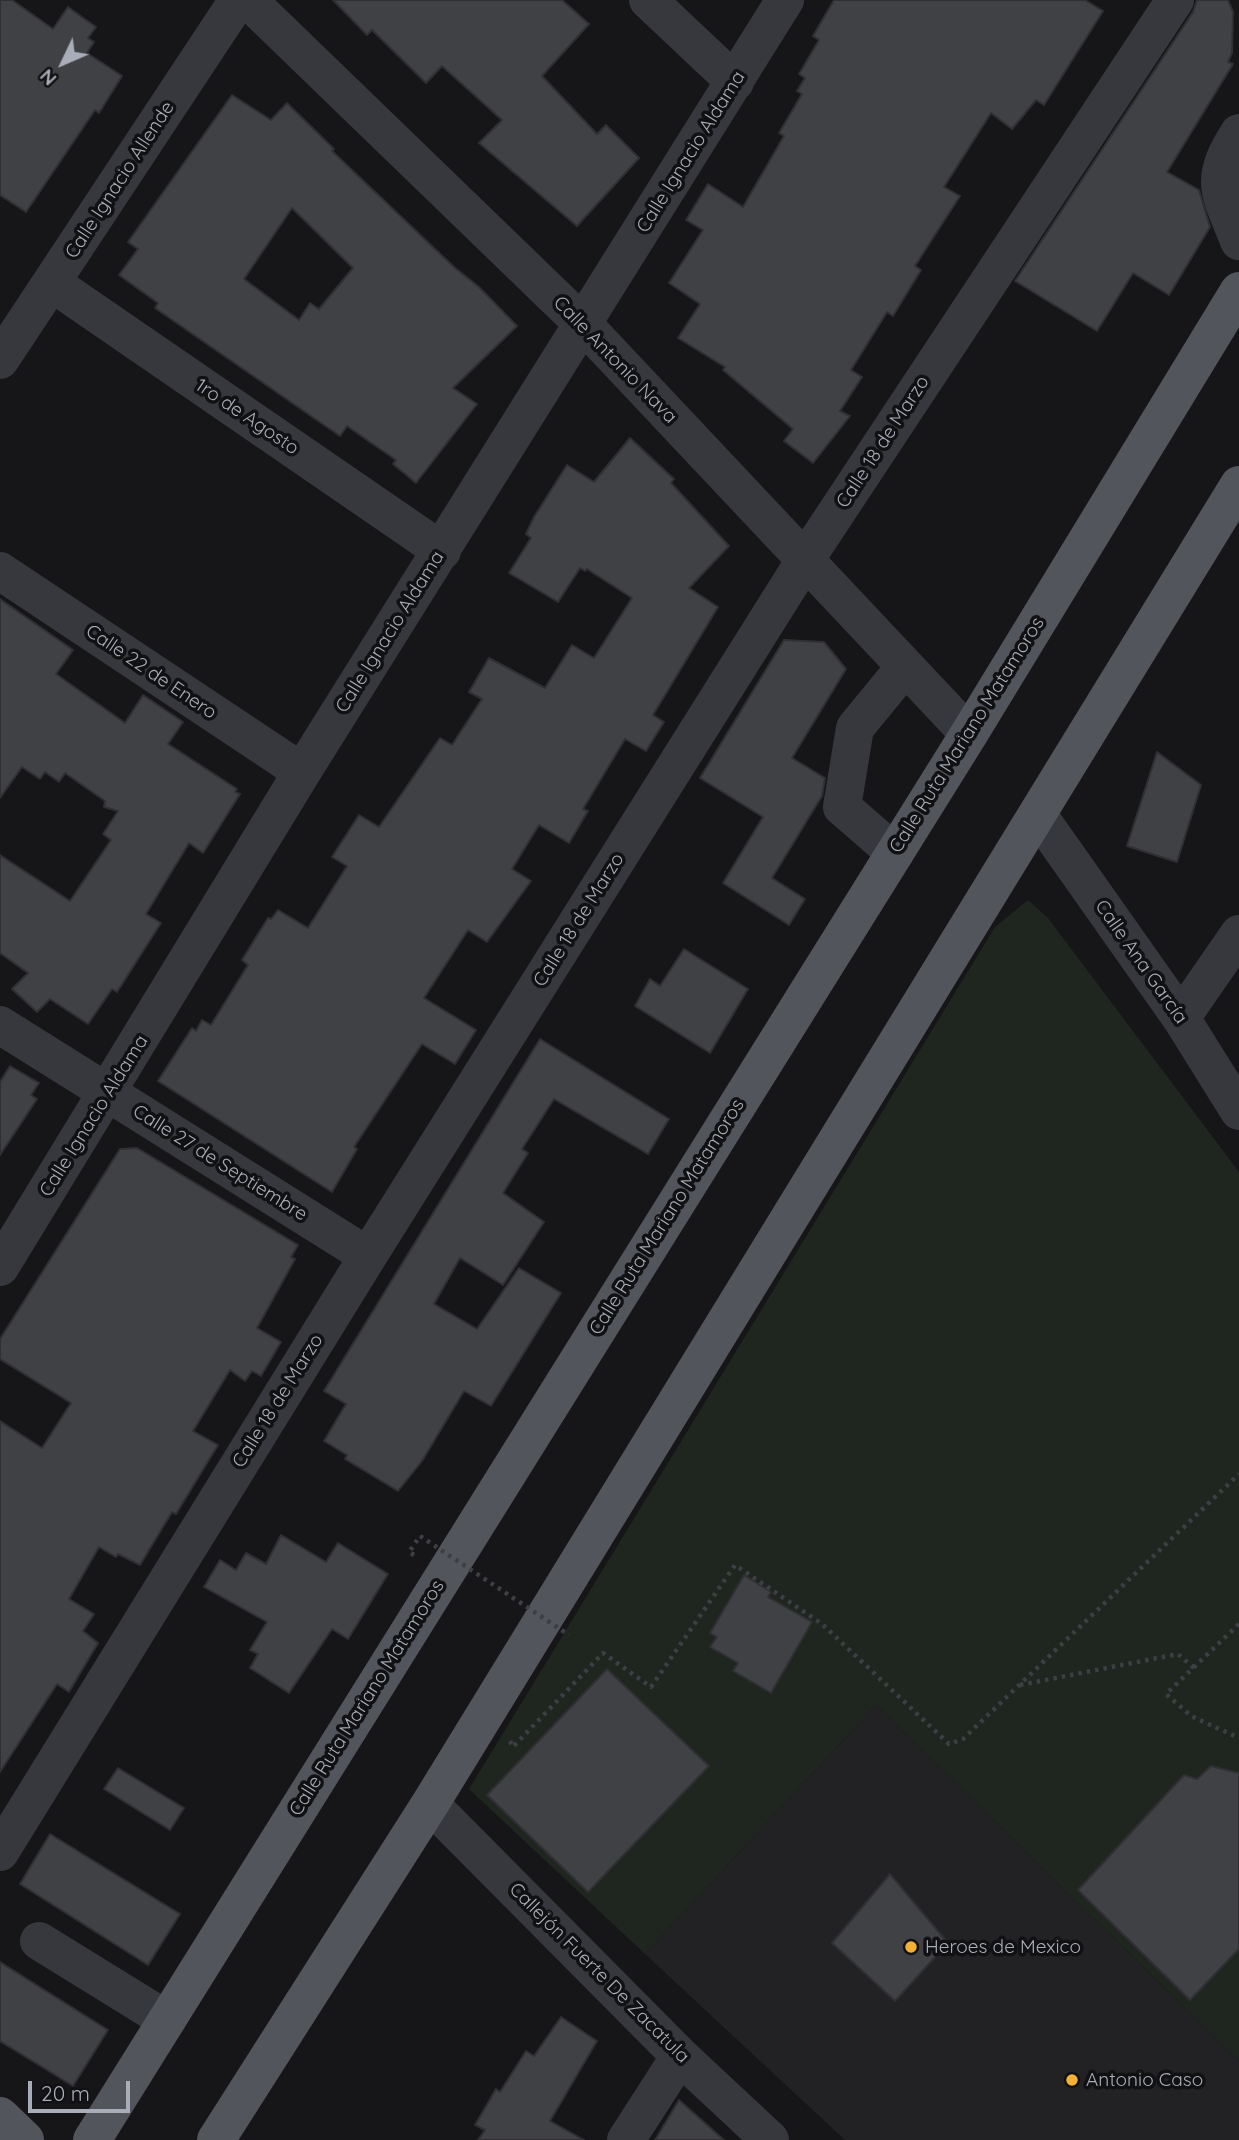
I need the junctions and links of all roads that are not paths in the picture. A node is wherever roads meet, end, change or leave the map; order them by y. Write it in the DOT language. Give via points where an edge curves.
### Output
graph roads {
  1 [pos="238,0"];
  2 [pos="248,0"];
  3 [pos="648,0"];
  4 [pos="785,0"];
  5 [pos="1175,0"];
  6 [pos="735,82"];
  7 [pos="1239,133"];
  8 [pos="1239,241"];
  9 [pos="52,283"];
  10 [pos="1239,291"];
  11 [pos="584,325"];
  12 [pos="0,360"];
  13 [pos="1239,485"];
  14 [pos="442,551"];
  15 [pos="805,559"];
  16 [pos="0,571"];
  17 [pos="905,667"];
  18 [pos="968,734"];
  19 [pos="302,772"];
  20 [pos="1038,815"];
  21 [pos="895,853"];
  22 [pos="1239,934"];
  23 [pos="1181,1018"];
  24 [pos="0,1025"];
  25 [pos="109,1093"];
  26 [pos="1239,1111"];
  27 [pos="368,1256"];
  28 [pos="0,1267"];
  29 [pos="430,1804"];
  30 [pos="0,1852"];
  31 [pos="39,1941"];
  32 [pos="167,2020"];
  33 [pos="680,2056"];
  34 [pos="0,2116"];
  35 [pos="25,2140"];
  36 [pos="92,2140"];
  37 [pos="216,2140"];
  38 [pos="626,2140"];
  39 [pos="770,2140"];
  1 -- 9 [label="street, Calle Ignacio Allende"];
  2 -- 11 [label="street, Calle Antonio Nava"];
  3 -- 6 [label="street"];
  4 -- 6 [label="street, Calle Ignacio Aldama"];
  5 -- 15 [label="street, Calle 18 de Marzo"];
  6 -- 11 [label="street, Calle Ignacio Aldama"];
  7 -- 8 [label="street" via="1222,160 1218,187"];
  9 -- 12 [label="street, Calle Ignacio Allende"];
  9 -- 14 [label="street, 1ro de Agosto"];
  10 -- 18 [label="main road, Calle Ruta Mariano Matamoros"];
  11 -- 14 [label="street, Calle Ignacio Aldama"];
  11 -- 15 [label="street, Calle Antonio Nava"];
  13 -- 20 [label="main road"];
  14 -- 19 [label="street, Calle Ignacio Aldama"];
  15 -- 17 [label="street, Calle Antonio Nava"];
  15 -- 27 [label="street, Calle 18 de Marzo"];
  16 -- 19 [label="street, Calle 22 de Enero"];
  17 -- 18 [label="street, Calle Antonio Nava"];
  17 -- 21 [label="street" via="855,728 842,807"];
  18 -- 21 [label="main road, Calle Ruta Mariano Matamoros"];
  19 -- 25 [label="street, Calle Ignacio Aldama"];
  20 -- 23 [label="street, Calle Ana García"];
  20 -- 29 [label="main road"];
  21 -- 32 [label="main road, Calle Ruta Mariano Matamoros"];
  22 -- 23 [label="street"];
  23 -- 26 [label="street, Calle Ana García"];
  24 -- 25 [label="street, Calle 27 de Septiembre"];
  25 -- 27 [label="street, Calle 27 de Septiembre"];
  25 -- 28 [label="street, Calle Ignacio Aldama"];
  27 -- 30 [label="street, Calle 18 de Marzo"];
  29 -- 33 [label="street, Callejón Fuerte De Zacatula"];
  29 -- 37 [label="main road"];
  31 -- 32 [label="street"];
  32 -- 36 [label="main road, Calle Ruta Mariano Matamoros"];
  33 -- 38 [label="street"];
  33 -- 39 [label="street, Callejón Fuerte De Zacatula"];
  34 -- 35 [label="main road"];
}
